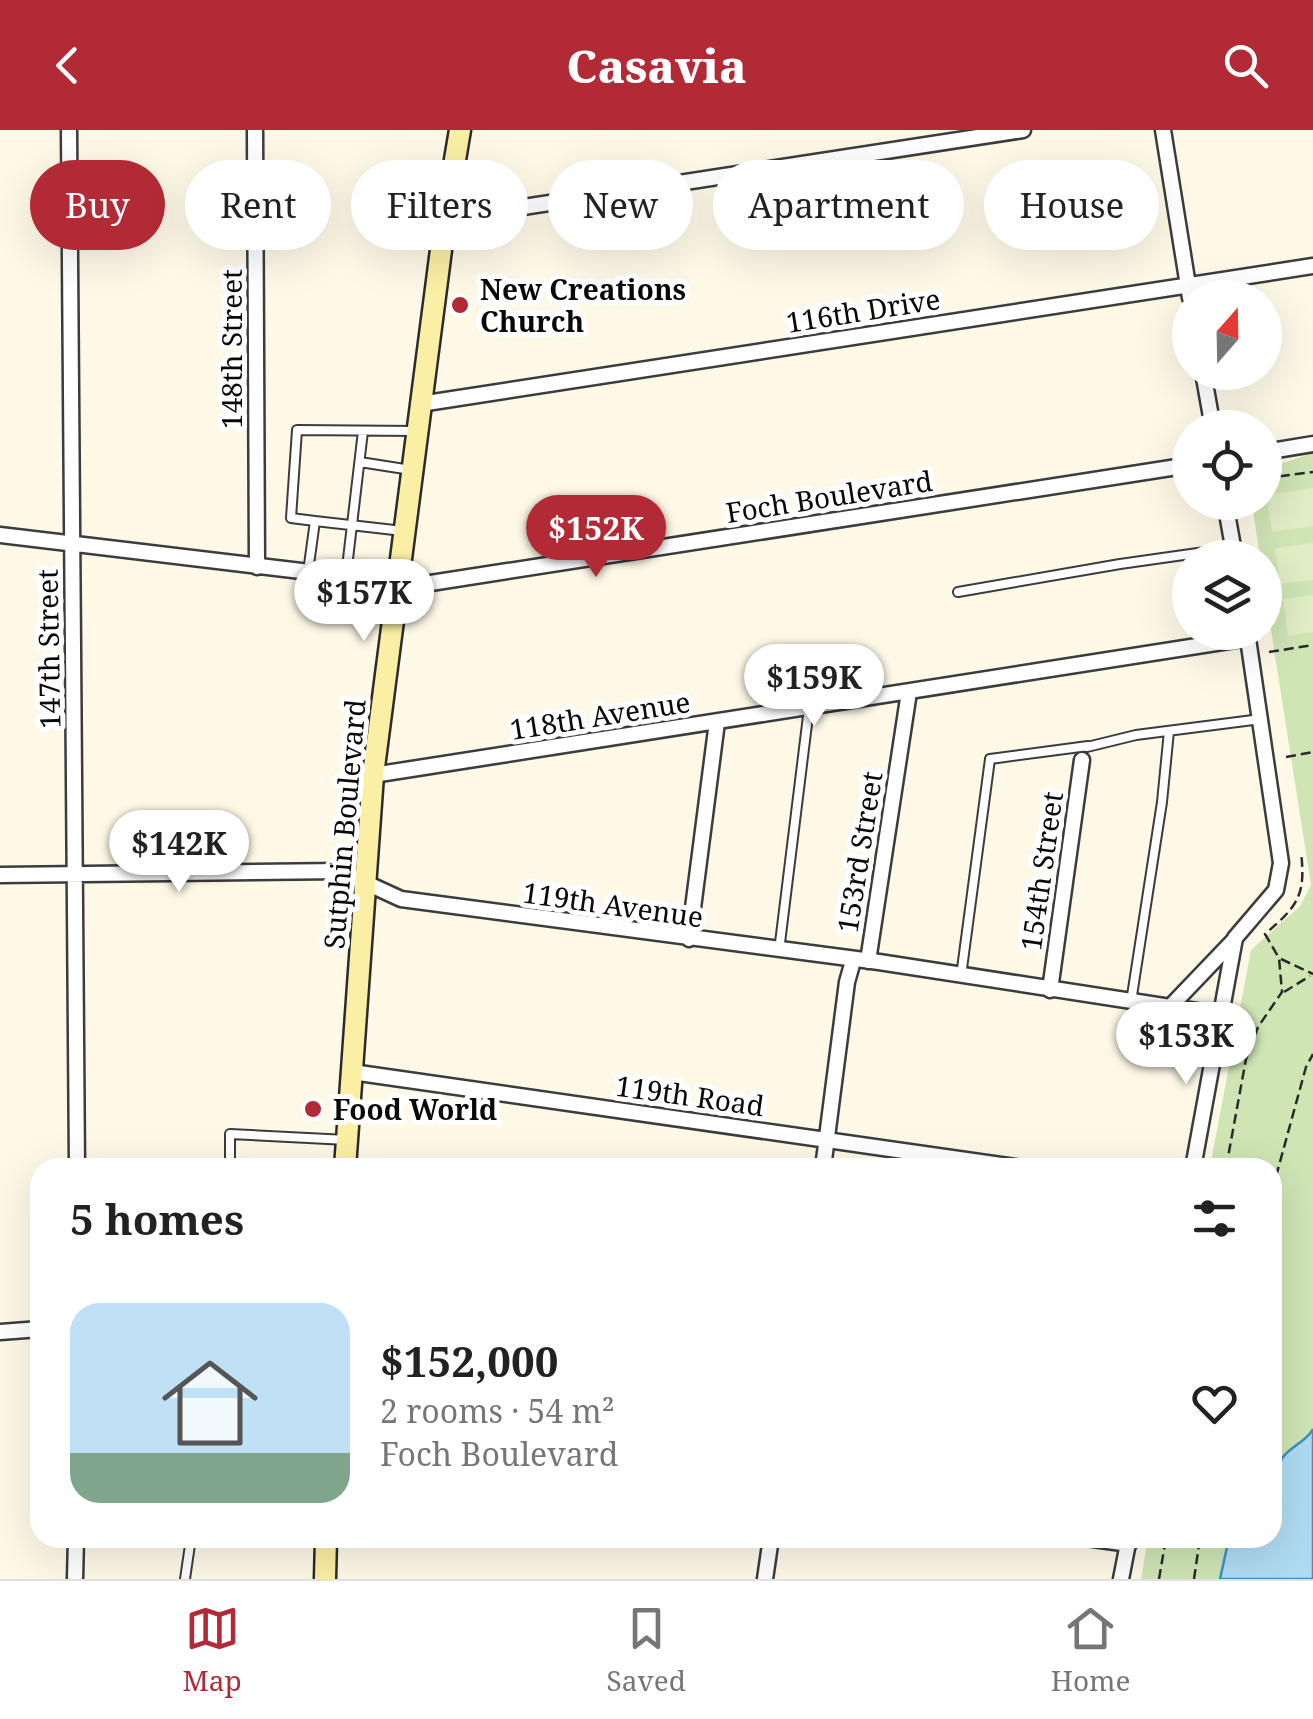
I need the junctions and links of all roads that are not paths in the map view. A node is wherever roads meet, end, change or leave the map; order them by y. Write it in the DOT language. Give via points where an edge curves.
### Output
graph roads {
  1 [pos="69,130"];
  2 [pos="255,130"];
  3 [pos="460,130"];
  4 [pos="1022,130"];
  5 [pos="1163,130"];
  6 [pos="455,160"];
  7 [pos="528,206"];
  8 [pos="441,250"];
  9 [pos="1313,266"];
  10 [pos="1187,280"];
  11 [pos="1244,280"];
  12 [pos="1172,293"];
  13 [pos="420,404"];
  14 [pos="363,431"];
  15 [pos="416,431"];
  16 [pos="1313,444"];
  17 [pos="1282,449"];
  18 [pos="360,462"];
  19 [pos="1172,468"];
  20 [pos="411,470"];
  21 [pos="316,520"];
  22 [pos="352,525"];
  23 [pos="403,531"];
  24 [pos="0,534"];
  25 [pos="72,544"];
  26 [pos="1172,562"];
  27 [pos="257,567"];
  28 [pos="308,572"];
  29 [pos="346,576"];
  30 [pos="396,582"];
  31 [pos="958,592"];
  32 [pos="1172,648"];
  33 [pos="1250,650"];
  34 [pos="909,692"];
  35 [pos="809,708"];
  36 [pos="1261,719"];
  37 [pos="717,722"];
  38 [pos="1169,731"];
  39 [pos="1085,753"];
  40 [pos="374,776"];
  41 [pos="75,874"];
  42 [pos="0,875"];
  43 [pos="364,882"];
  44 [pos="1236,938"];
  45 [pos="688,940"];
  46 [pos="779,951"];
  47 [pos="861,961"];
  48 [pos="961,976"];
  49 [pos="1050,990"];
  50 [pos="1132,1002"];
  51 [pos="1170,1008"];
  52 [pos="1222,1016"];
  53 [pos="352,1072"];
  54 [pos="347,1140"];
  55 [pos="827,1140"];
  56 [pos="77,1158"];
  57 [pos="230,1158"];
  58 [pos="346,1158"];
  59 [pos="824,1158"];
  60 [pos="952,1158"];
  61 [pos="1195,1158"];
  62 [pos="30,1330"];
  63 [pos="0,1332"];
  64 [pos="76,1548"];
  65 [pos="190,1548"];
  66 [pos="326,1548"];
  67 [pos="770,1548"];
  68 [pos="1127,1548"];
  69 [pos="75,1579"];
  70 [pos="185,1579"];
  71 [pos="324,1579"];
  72 [pos="765,1579"];
  73 [pos="1121,1579"];
  1 -- 25 [label="street, 147th Street"];
  2 -- 27 [label="street, 148th Street"];
  3 -- 6 [label="main road, Sutphin Boulevard"];
  4 -- 7 [label="street"];
  5 -- 10 [label="street"];
  8 -- 13 [label="main road, Sutphin Boulevard"];
  9 -- 11 [label="street, 116th Drive"];
  12 -- 13 [label="street, 116th Drive"];
  13 -- 15 [label="main road, Sutphin Boulevard"];
  14 -- 15 [label="lane"];
  14 -- 18 [label="lane"];
  14 -- 21 [label="lane" via="298,430 291,518"];
  15 -- 20 [label="main road, Sutphin Boulevard"];
  16 -- 17 [label="street"];
  18 -- 20 [label="lane"];
  18 -- 22 [label="lane"];
  19 -- 30 [label="street, Foch Boulevard" via="418,585"];
  20 -- 23 [label="main road, Sutphin Boulevard"];
  21 -- 22 [label="lane"];
  21 -- 28 [label="lane"];
  22 -- 23 [label="lane"];
  22 -- 29 [label="lane"];
  23 -- 30 [label="main road, Sutphin Boulevard"];
  24 -- 25 [label="street, Foch Boulevard"];
  25 -- 27 [label="street, Foch Boulevard"];
  25 -- 41 [label="street, 147th Street"];
  26 -- 31 [label="lane"];
  27 -- 28 [label="street, Foch Boulevard"];
  28 -- 29 [label="street, Foch Boulevard"];
  29 -- 30 [label="street, Foch Boulevard"];
  30 -- 40 [label="main road, Sutphin Boulevard"];
  32 -- 34 [label="street, 118th Avenue"];
  33 -- 36 [label="street"];
  34 -- 35 [label="street, 118th Avenue"];
  34 -- 47 [label="street, 153rd Street"];
  35 -- 37 [label="street, 118th Avenue"];
  35 -- 46 [label="lane"];
  36 -- 38 [label="lane"];
  36 -- 44 [label="street" via="1281,863 1276,890"];
  37 -- 40 [label="street, 118th Avenue"];
  37 -- 45 [label="street"];
  38 -- 39 [label="lane"];
  38 -- 50 [label="lane"];
  39 -- 48 [label="lane" via="990,759"];
  39 -- 49 [label="street, 154th Street"];
  40 -- 43 [label="main road, Sutphin Boulevard"];
  41 -- 42 [label="street, 119th Avenue"];
  41 -- 43 [label="street, 119th Avenue" via="340,871"];
  41 -- 56 [label="street, 147th Street"];
  43 -- 45 [label="street, 119th Avenue" via="401,900"];
  43 -- 53 [label="main road, Sutphin Boulevard"];
  44 -- 51 [label="street"];
  44 -- 52 [label="street"];
  45 -- 46 [label="street, 119th Avenue"];
  46 -- 47 [label="street, 119th Avenue"];
  47 -- 48 [label="street, 119th Avenue"];
  47 -- 55 [label="street, 153rd Street" via="847,982"];
  48 -- 49 [label="street, 119th Avenue"];
  49 -- 50 [label="street, 119th Avenue"];
  50 -- 51 [label="street, 119th Avenue"];
  51 -- 52 [label="street, 119th Avenue"];
  52 -- 61 [label="street"];
  53 -- 54 [label="main road, Sutphin Boulevard"];
  53 -- 55 [label="street, 119th Road"];
  54 -- 57 [label="lane" via="230,1134"];
  54 -- 58 [label="main road, Sutphin Boulevard"];
  55 -- 59 [label="street, 153rd Street"];
  55 -- 60 [label="street, 119th Road"];
  62 -- 63 [label="street"];
  64 -- 69 [label="street"];
  65 -- 70 [label="lane"];
  66 -- 71 [label="main road"];
  67 -- 72 [label="street"];
  68 -- 73 [label="street"];
}
